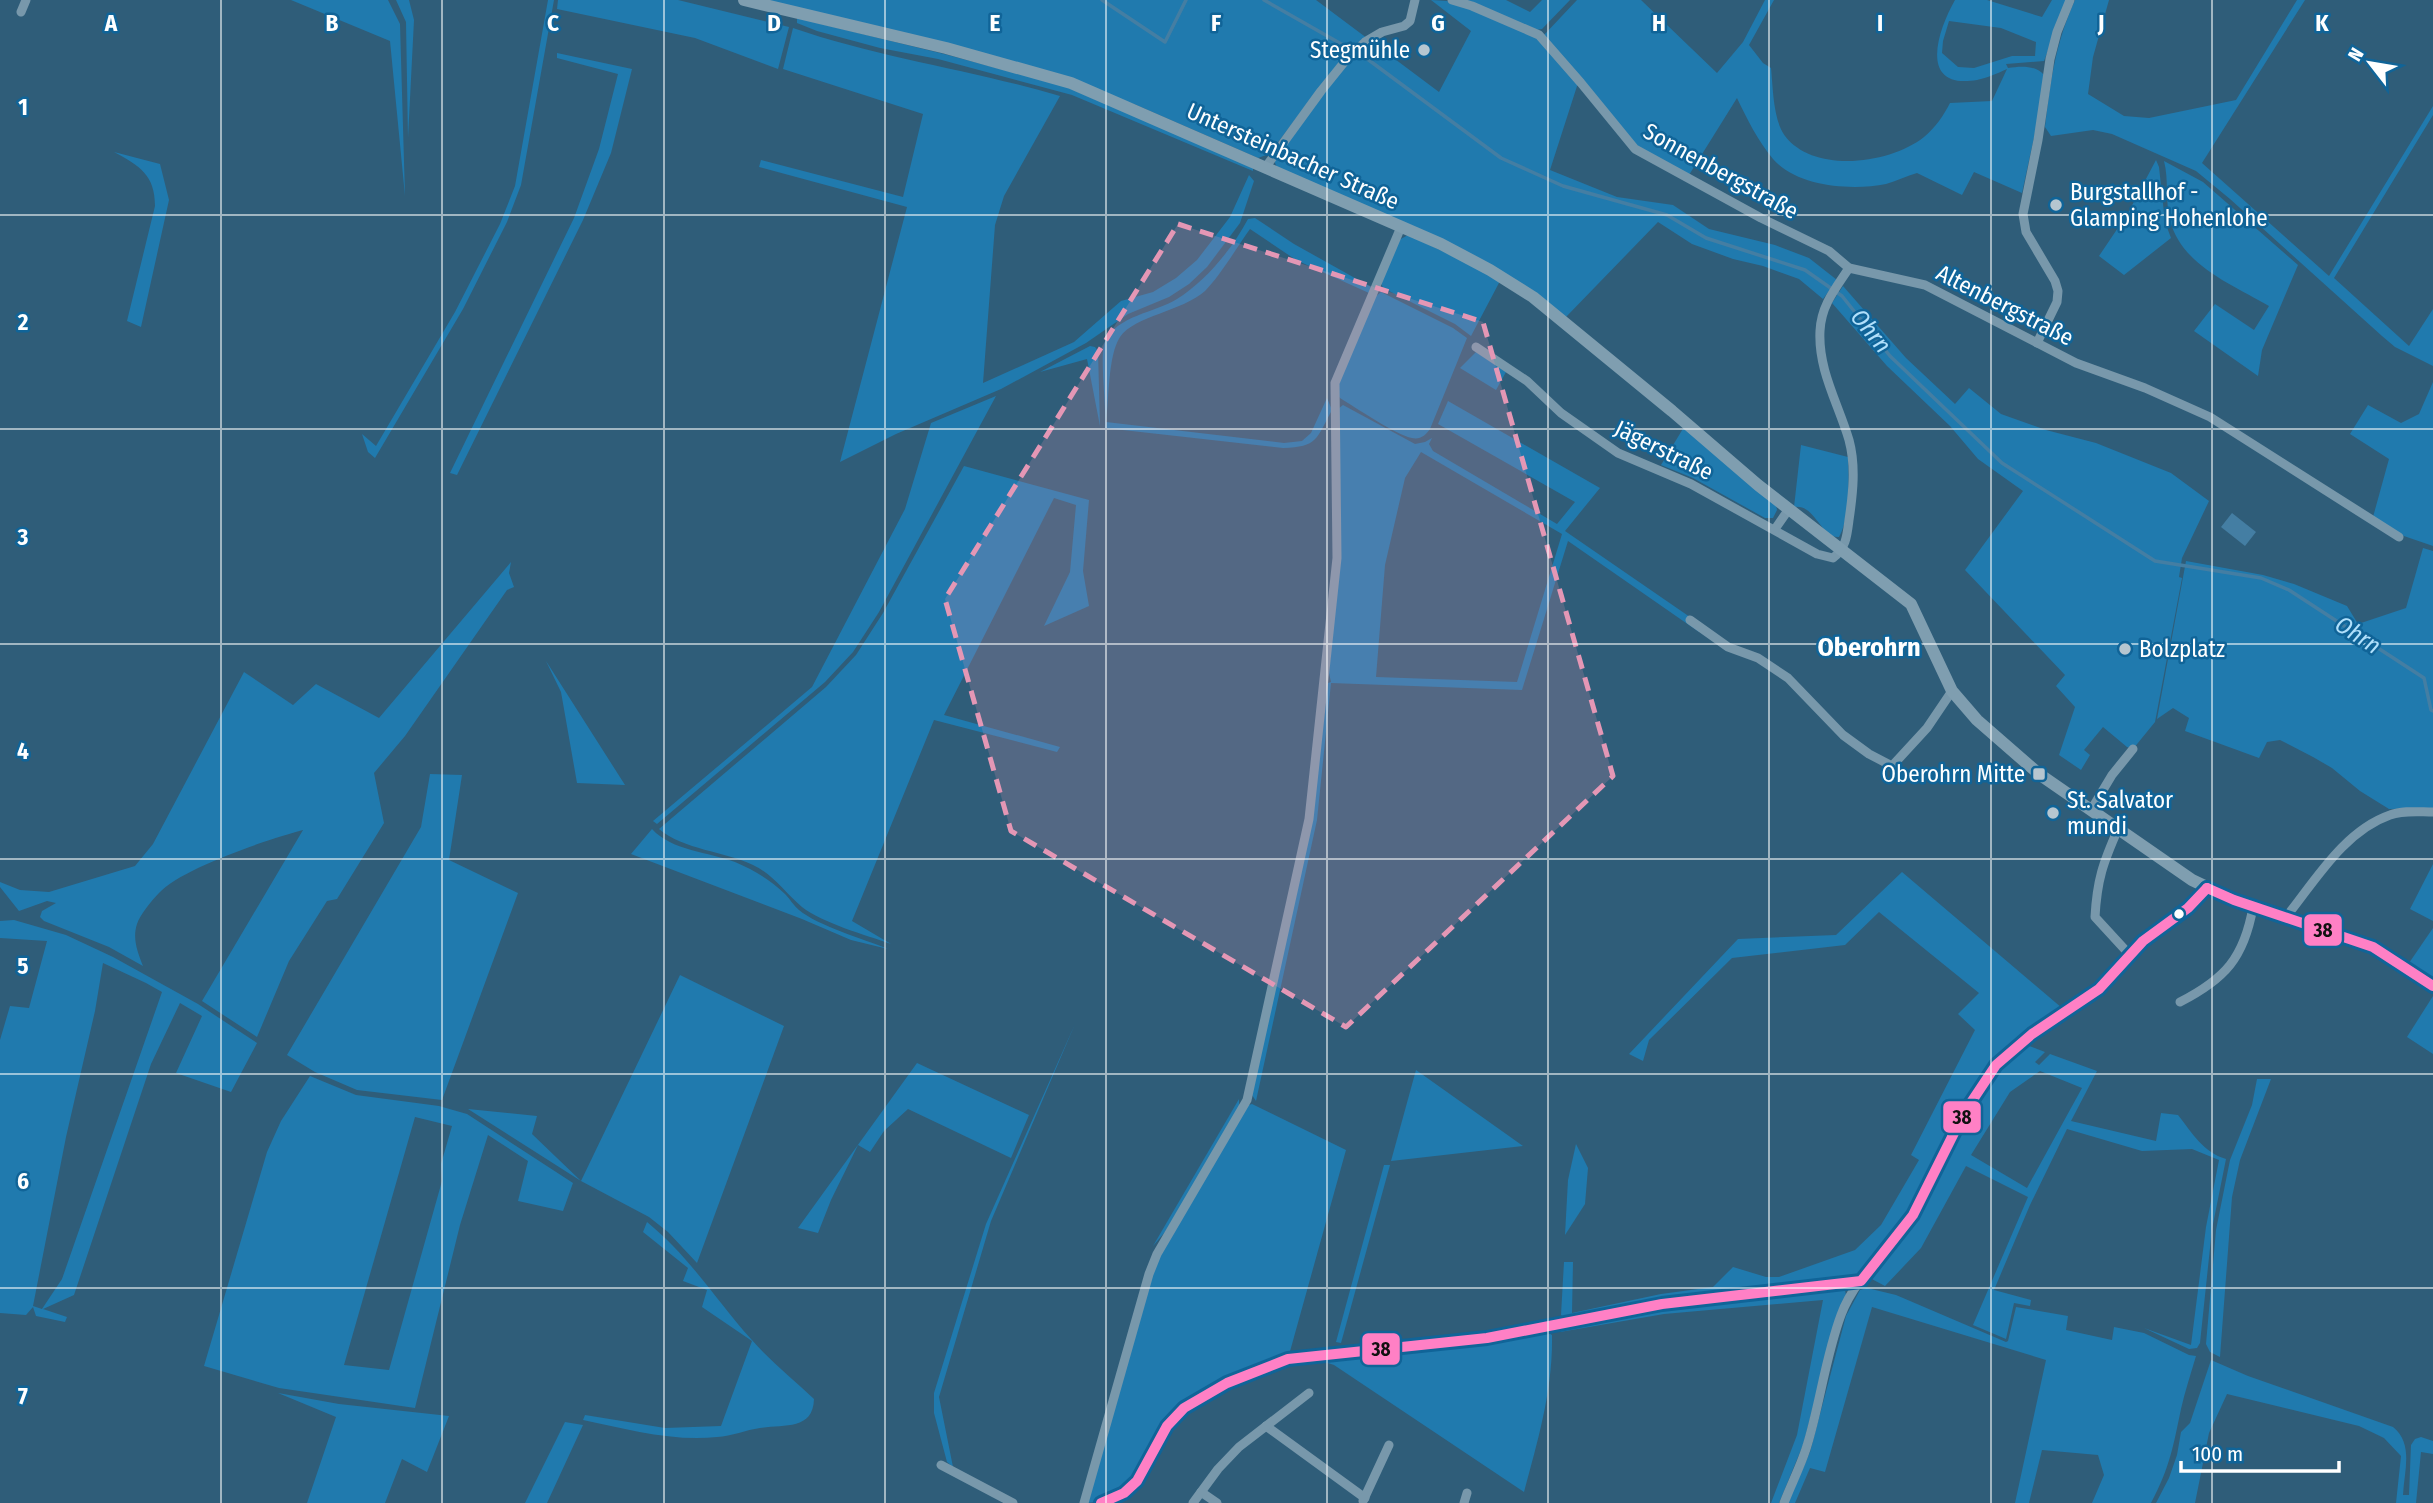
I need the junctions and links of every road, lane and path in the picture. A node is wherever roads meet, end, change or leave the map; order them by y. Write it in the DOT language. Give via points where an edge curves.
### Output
graph roads {
  1 [pos="26,0"];
  2 [pos="744,0"];
  3 [pos="1415,0"];
  4 [pos="1452,0"];
  5 [pos="2070,0"];
  6 [pos="21,12"];
  7 [pos="1265,168"];
  8 [pos="1401,227"];
  9 [pos="1849,268"];
  10 [pos="2037,343"];
  11 [pos="1476,347"];
  12 [pos="1789,509"];
  13 [pos="1775,529"];
  14 [pos="2399,537"];
  15 [pos="1842,552"];
  16 [pos="1690,620"];
  17 [pos="1952,691"];
  18 [pos="2133,749"];
  19 [pos="2091,810"];
  20 [pos="2433,812"];
  21 [pos="2118,829"];
  22 [pos="2207,888"];
  23 [pos="2253,906"];
  24 [pos="2286,917"];
  25 [pos="2129,954"];
  26 [pos="2433,986"];
  27 [pos="2180,1002"];
  28 [pos="1861,1281"];
  29 [pos="1309,1393"];
  30 [pos="1266,1426"];
  31 [pos="1389,1445"];
  32 [pos="941,1465"];
  33 [pos="1201,1492"];
  34 [pos="1364,1501"];
  35 [pos="1013,1503"];
  36 [pos="1084,1503"];
  37 [pos="1101,1503"];
  38 [pos="1193,1503"];
  39 [pos="1217,1503"];
  40 [pos="1784,1503"];
  1 -- 6 [label="street"];
  2 -- 7 [label="main road, Untersteinbacher Straße" via="1070,83"];
  3 -- 7 [label="street" via="1404,26 1382,32 1346,60"];
  4 -- 9 [label="street, Sonnenbergstraße" via="1539,35 1635,149 1829,251"];
  5 -- 10 [label="street" via="2050,59 2023,214 2026,232 2058,291"];
  7 -- 8 [label="main road, Untersteinbacher Straße"];
  8 -- 12 [label="main road, Untersteinbacher Straße" via="1472,260 1533,297"];
  8 -- 36 [label="street" via="1335,383 1337,558 1310,819 1247,1100 1157,1254"];
  9 -- 10 [label="street, Altenbergstraße" via="1925,285"];
  9 -- 15 [label="street" via="1823,307 1820,351 1853,458 1851,507"];
  10 -- 14 [label="street, Altenbergstraße" via="2210,417"];
  11 -- 13 [label="street, Jägerstraße" via="1527,380 1561,413 1618,453 1691,484"];
  12 -- 13 [label="street"];
  12 -- 15 [label="main road, Untersteinbacher Straße"];
  13 -- 15 [label="street, Jägerstraße" via="1826,558"];
  15 -- 17 [label="main road, Untersteinbacher Straße" via="1911,604"];
  16 -- 17 [label="street" via="1728,647 1758,658 1788,678 1843,735 1892,766 1927,728"];
  17 -- 19 [label="main road, Untersteinbacher Straße" via="1977,720 2039,774"];
  18 -- 19 [label="street"];
  19 -- 21 [label="main road, Untersteinbacher Straße"];
  20 -- 24 [label="street" via="2405,811 2370,825 2345,844"];
  21 -- 22 [label="main road, Untersteinbacher Straße"];
  21 -- 25 [label="street" via="2096,889 2095,917"];
  22 -- 23 [label="main road, Untersteinbacher Straße"];
  22 -- 25 [label="street" via="2192,906"];
  23 -- 24 [label="main road, Untersteinbacher Straße"];
  23 -- 27 [label="street" via="2236,959 2208,988"];
  24 -- 26 [label="main road, Untersteinbacher Straße" via="2373,947"];
  25 -- 28 [label="street" via="2100,988 2018,1042 1994,1067 1973,1098 1918,1207"];
  28 -- 37 [label="street" via="1662,1304 1487,1338 1288,1359 1258,1368 1188,1405 1161,1433 1132,1487"];
  28 -- 40 [label="street" via="1841,1315 1806,1449"];
  29 -- 30 [label="street"];
  30 -- 33 [label="street" via="1239,1447"];
  30 -- 34 [label="street"];
  31 -- 34 [label="street"];
  32 -- 35 [label="street"];
  33 -- 38 [label="street"];
  33 -- 39 [label="street"];
}
